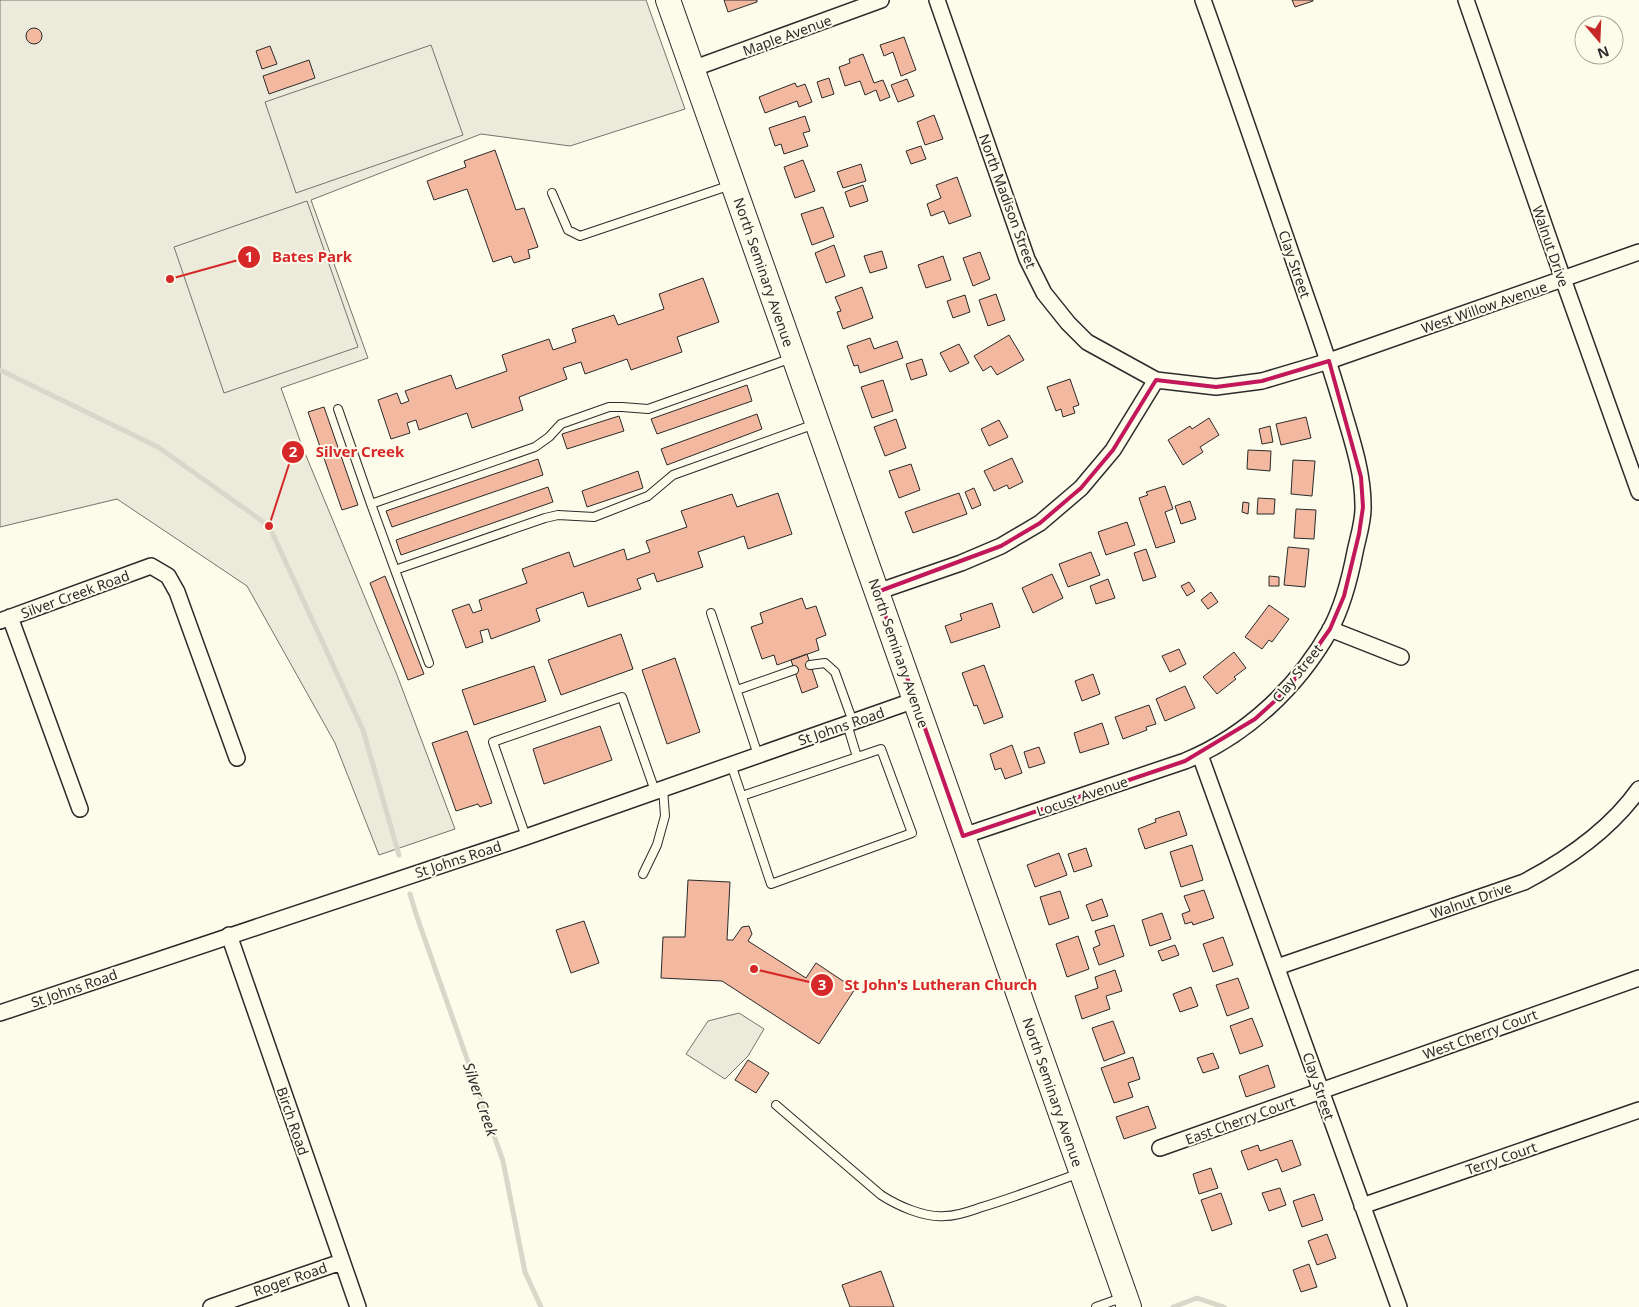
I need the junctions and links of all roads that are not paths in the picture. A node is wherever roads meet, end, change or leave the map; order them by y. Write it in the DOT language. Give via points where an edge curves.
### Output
graph roads {
  1 [pos="668,0"];
  2 [pos="881,0"];
  3 [pos="937,0"];
  4 [pos="1202,0"];
  5 [pos="1466,0"];
  6 [pos="692,69"];
  7 [pos="733,185"];
  8 [pos="552,193"];
  9 [pos="1639,252"];
  10 [pos="1563,279"];
  11 [pos="794,358"];
  12 [pos="1328,361"];
  13 [pos="1156,380"];
  14 [pos="338,409"];
  15 [pos="817,423"];
  16 [pos="1639,492"];
  17 [pos="371,504"];
  18 [pos="395,570"];
  19 [pos="877,592"];
  20 [pos="711,613"];
  21 [pos="5,619"];
  22 [pos="1330,629"];
  23 [pos="1401,657"];
  24 [pos="429,663"];
  25 [pos="810,665"];
  26 [pos="794,670"];
  27 [pos="737,690"];
  28 [pos="915,700"];
  29 [pos="850,723"];
  30 [pos="758,755"];
  31 [pos="1200,755"];
  32 [pos="857,757"];
  33 [pos="237,758"];
  34 [pos="731,764"];
  35 [pos="659,789"];
  36 [pos="1639,789"];
  37 [pos="742,796"];
  38 [pos="80,809"];
  39 [pos="963,836"];
  40 [pos="526,837"];
  41 [pos="643,874"];
  42 [pos="229,936"];
  43 [pos="1277,968"];
  44 [pos="1639,978"];
  45 [pos="0,1014"];
  46 [pos="1320,1091"];
  47 [pos="776,1105"];
  48 [pos="1639,1110"];
  49 [pos="1160,1148"];
  50 [pos="1082,1172"];
  51 [pos="1362,1206"];
  52 [pos="341,1262"];
  53 [pos="1127,1302"];
  54 [pos="211,1307"];
  55 [pos="358,1307"];
  56 [pos="1096,1307"];
  57 [pos="1399,1307"];
  1 -- 6 [label="main road, North Seminary Avenue"];
  2 -- 6 [label="street, Maple Avenue"];
  3 -- 13 [label="street, North Madison Street" via="1027,259 1044,293 1087,342"];
  4 -- 12 [label="street, Clay Street"];
  5 -- 10 [label="street, Walnut Drive"];
  6 -- 7 [label="main road, North Seminary Avenue"];
  7 -- 8 [label="lane" via="580,236 568,230"];
  7 -- 11 [label="main road, North Seminary Avenue"];
  9 -- 10 [label="street, West Willow Avenue"];
  10 -- 12 [label="street, West Willow Avenue"];
  10 -- 16 [label="street, Walnut Drive"];
  11 -- 15 [label="main road, North Seminary Avenue"];
  11 -- 17 [label="lane" via="648,409 609,407 560,424 550,437 535,447"];
  12 -- 13 [label="street, West Willow Avenue" via="1262,381 1216,387"];
  12 -- 22 [label="street, Clay Street" via="1354,447 1363,507 1344,596"];
  13 -- 19 [label="street" via="1113,450 1080,488 1040,523 961,563"];
  14 -- 17 [label="lane"];
  15 -- 18 [label="lane" via="673,475 648,496 594,517 558,515 545,518"];
  15 -- 19 [label="main road, North Seminary Avenue"];
  17 -- 18 [label="lane"];
  18 -- 24 [label="lane"];
  19 -- 28 [label="main road, North Seminary Avenue"];
  20 -- 27 [label="lane"];
  21 -- 33 [label="street, Silver Creek Road" via="151,566 168,576 177,592"];
  21 -- 38 [label="street"];
  22 -- 23 [label="street"];
  22 -- 31 [label="street, Clay Street" via="1287,690 1256,720"];
  25 -- 29 [label="lane" via="825,663 834,672"];
  26 -- 27 [label="lane"];
  27 -- 30 [label="lane"];
  28 -- 29 [label="street, St Johns Road"];
  28 -- 39 [label="main road, North Seminary Avenue"];
  29 -- 30 [label="street, St Johns Road"];
  29 -- 32 [label="lane"];
  30 -- 34 [label="street, St Johns Road"];
  31 -- 39 [label="street, Locust Avenue"];
  31 -- 43 [label="street, Clay Street"];
  32 -- 37 [label="lane"];
  32 -- 37 [label="lane" via="881,749 912,834 772,884"];
  34 -- 35 [label="street, St Johns Road"];
  34 -- 37 [label="lane"];
  35 -- 40 [label="street, St Johns Road"];
  35 -- 40 [label="lane" via="622,697 493,742"];
  35 -- 41 [label="lane" via="665,816"];
  36 -- 43 [label="street, Walnut Drive" via="1627,806 1596,836 1554,867 1524,882"];
  39 -- 50 [label="main road, North Seminary Avenue"];
  40 -- 42 [label="street, St Johns Road"];
  42 -- 45 [label="street, St Johns Road"];
  42 -- 52 [label="street, Birch Road"];
  43 -- 46 [label="street, Clay Street"];
  44 -- 46 [label="street, West Cherry Court"];
  46 -- 49 [label="street, East Cherry Court"];
  46 -- 51 [label="street, Clay Street"];
  47 -- 50 [label="lane" via="881,1195 895,1204 928,1214 957,1215"];
  48 -- 51 [label="street, Terry Court"];
  50 -- 53 [label="main road, North Seminary Avenue"];
  51 -- 57 [label="street, Clay Street"];
  52 -- 54 [label="street, Roger Road"];
  52 -- 55 [label="street, Birch Road"];
  53 -- 56 [label="lane"];
}
